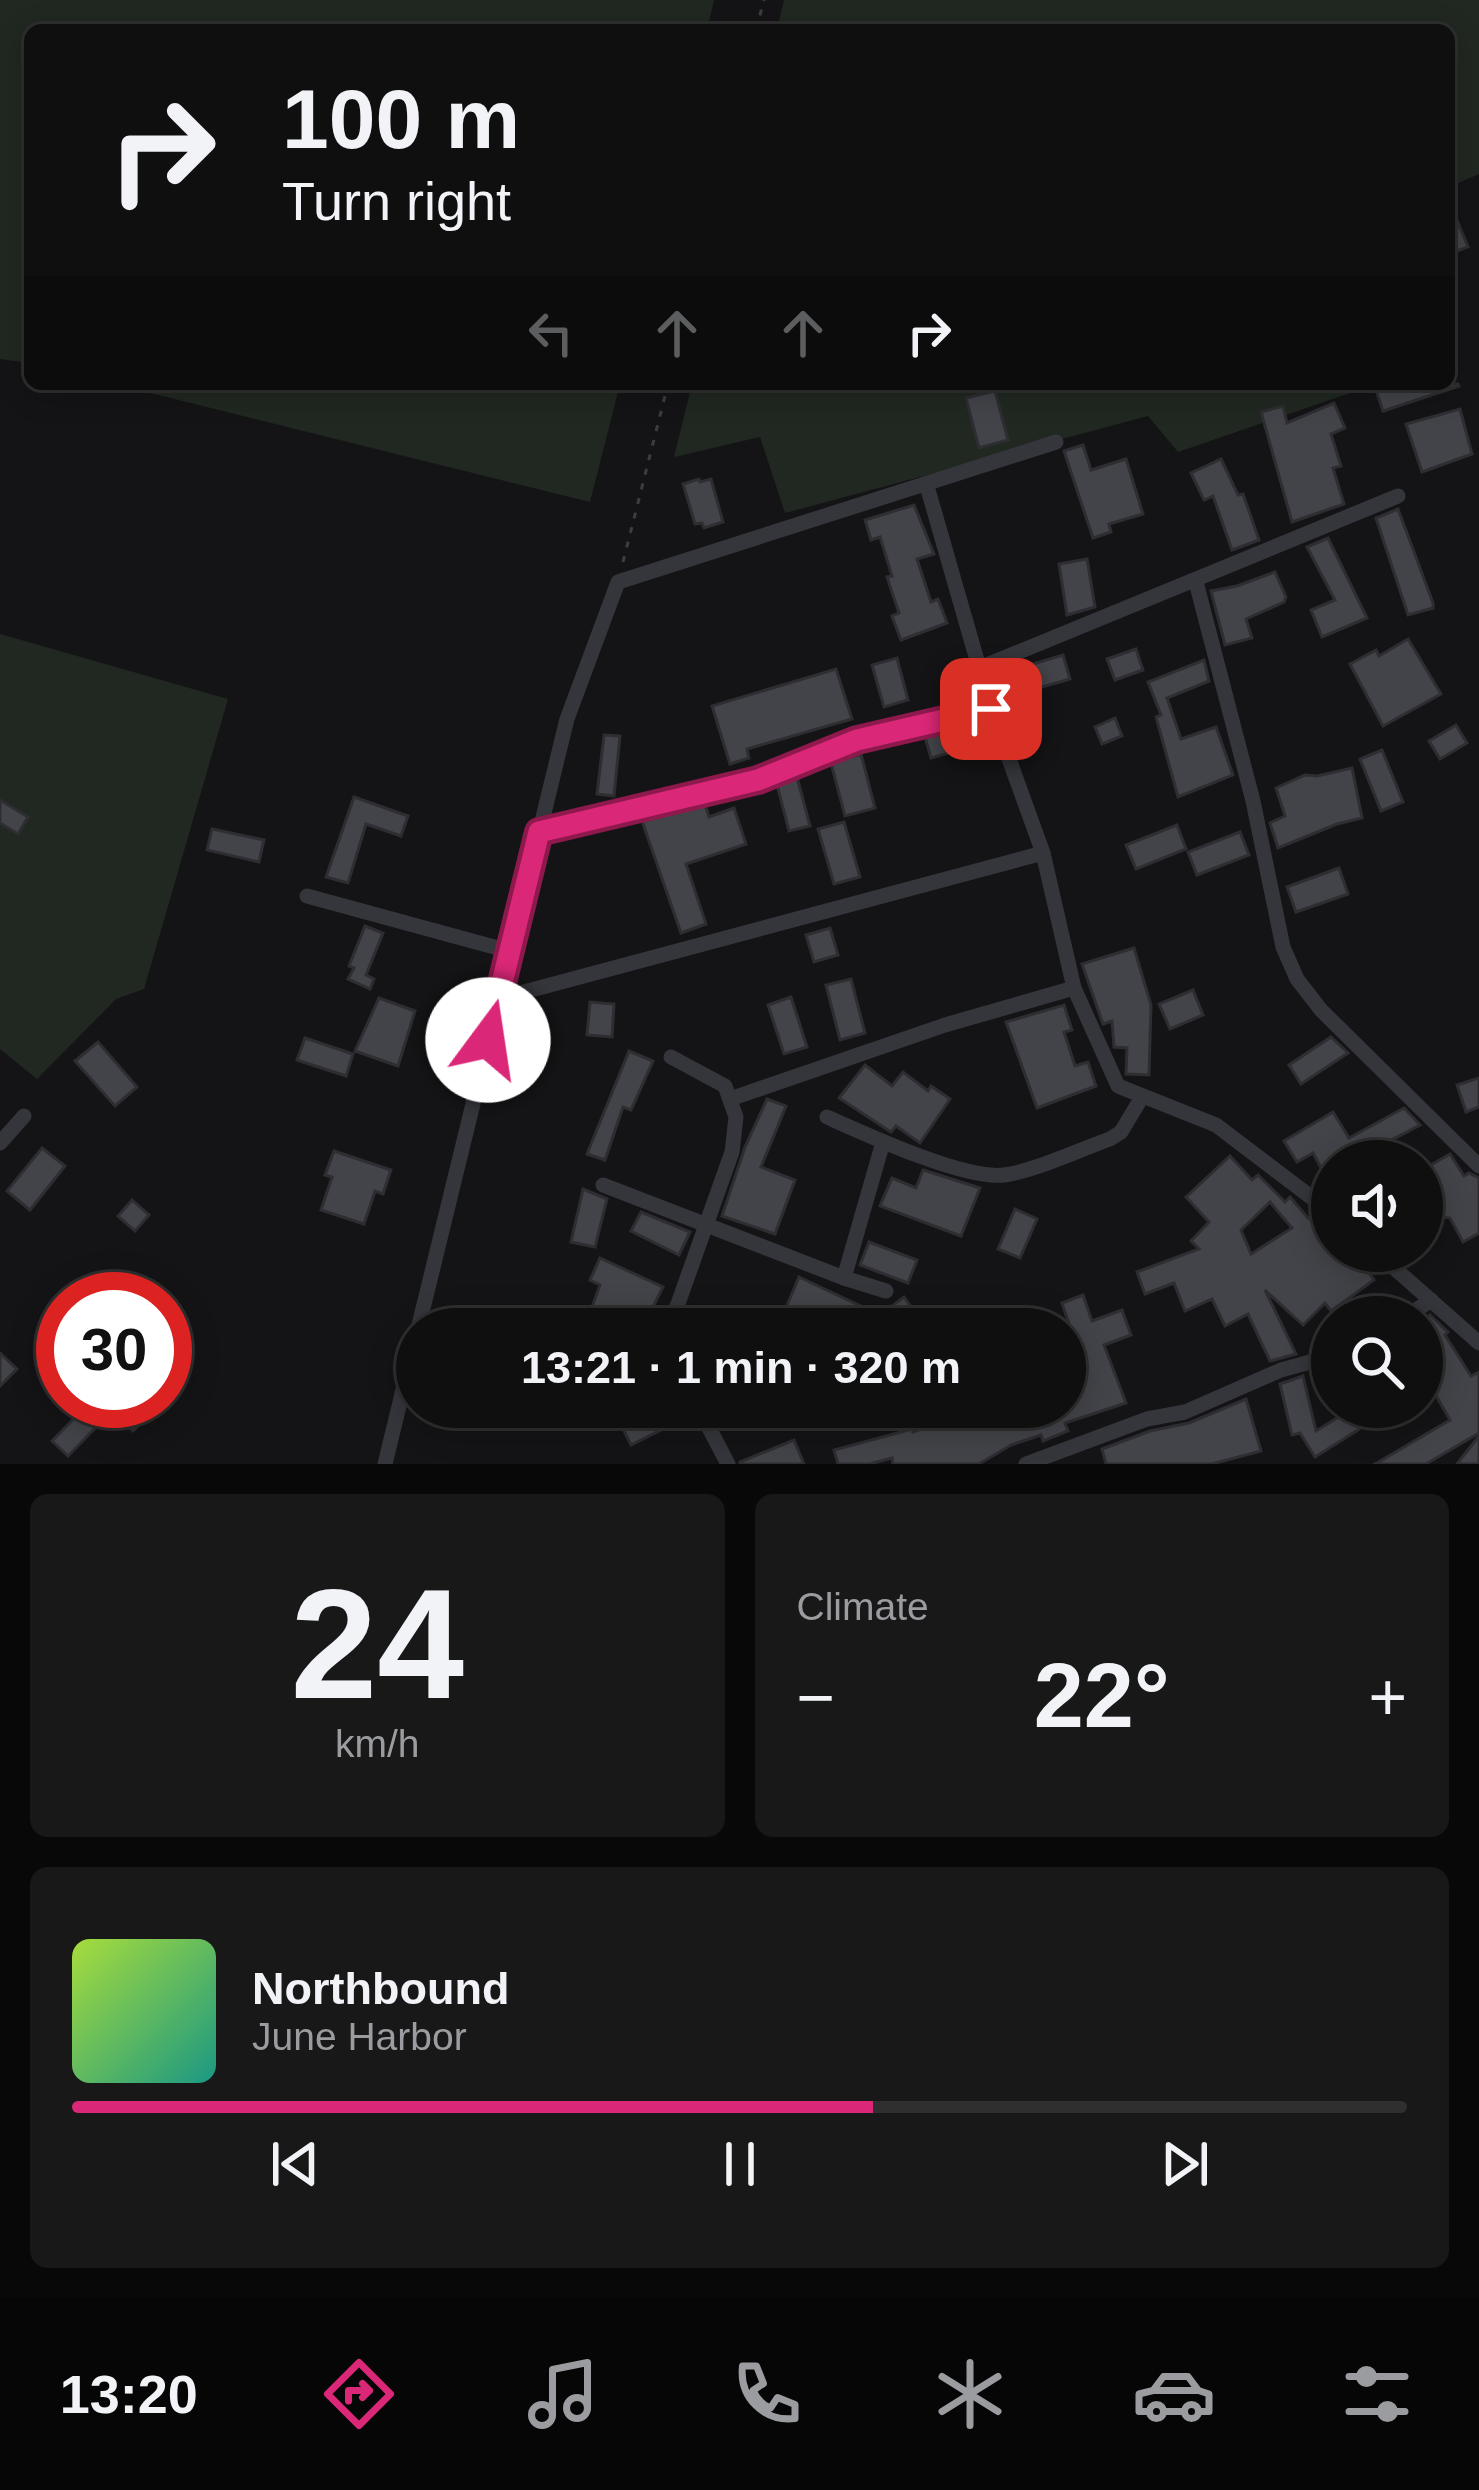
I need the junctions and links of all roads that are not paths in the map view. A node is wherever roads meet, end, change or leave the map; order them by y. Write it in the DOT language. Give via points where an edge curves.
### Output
graph roads {
  1 [pos="1056,442"];
  2 [pos="927,486"];
  3 [pos="1398,496"];
  4 [pos="1196,582"];
  5 [pos="982,667"];
  6 [pos="991,709"];
  7 [pos="539,832"];
  8 [pos="1043,853"];
  9 [pos="307,896"];
  10 [pos="509,951"];
  11 [pos="1074,988"];
  12 [pos="498,999"];
  13 [pos="671,1057"];
  14 [pos="1142,1097"];
  15 [pos="730,1099"];
  16 [pos="24,1116"];
  17 [pos="827,1117"];
  18 [pos="884,1142"];
  19 [pos="0,1143"];
  20 [pos="1479,1166"];
  21 [pos="603,1185"];
  22 [pos="1311,1197"];
  23 [pos="704,1227"];
  24 [pos="1399,1272"];
  25 [pos="844,1278"];
  26 [pos="886,1292"];
  27 [pos="1426,1296"];
  28 [pos="422,1308"];
  29 [pos="676,1308"];
  30 [pos="1443,1311"];
  31 [pos="1479,1343"];
  32 [pos="1311,1363"];
  33 [pos="396,1418"];
  34 [pos="709,1428"];
  35 [pos="385,1464"];
  36 [pos="728,1464"];
  37 [pos="1026,1464"];
  1 -- 2 [label="street"];
  2 -- 5 [label="street"];
  2 -- 7 [label="street" via="618,581 567,718"];
  3 -- 4 [label="street"];
  4 -- 5 [label="street"];
  4 -- 20 [label="street" via="1297,980"];
  5 -- 6 [label="street"];
  6 -- 7 [label="street" via="857,740 758,780"];
  6 -- 8 [label="street"];
  7 -- 10 [label="street"];
  8 -- 11 [label="street"];
  8 -- 12 [label="street"];
  9 -- 10 [label="street"];
  10 -- 12 [label="street"];
  11 -- 14 [label="street" via="1118,1086"];
  11 -- 15 [label="street"];
  12 -- 28 [label="street"];
  13 -- 15 [label="street" via="716,1079"];
  14 -- 18 [label="street" via="1110,1139 1003,1176"];
  14 -- 22 [label="street" via="1216,1125"];
  15 -- 23 [label="street" via="733,1152"];
  16 -- 19 [label="street"];
  17 -- 18 [label="street"];
  18 -- 25 [label="street"];
  21 -- 23 [label="street"];
  23 -- 25 [label="street"];
  23 -- 29 [label="street"];
  24 -- 27 [label="street"];
  25 -- 26 [label="street"];
  30 -- 31 [label="street"];
  32 -- 37 [label="street"];
  33 -- 35 [label="street"];
  34 -- 36 [label="street"];
}
